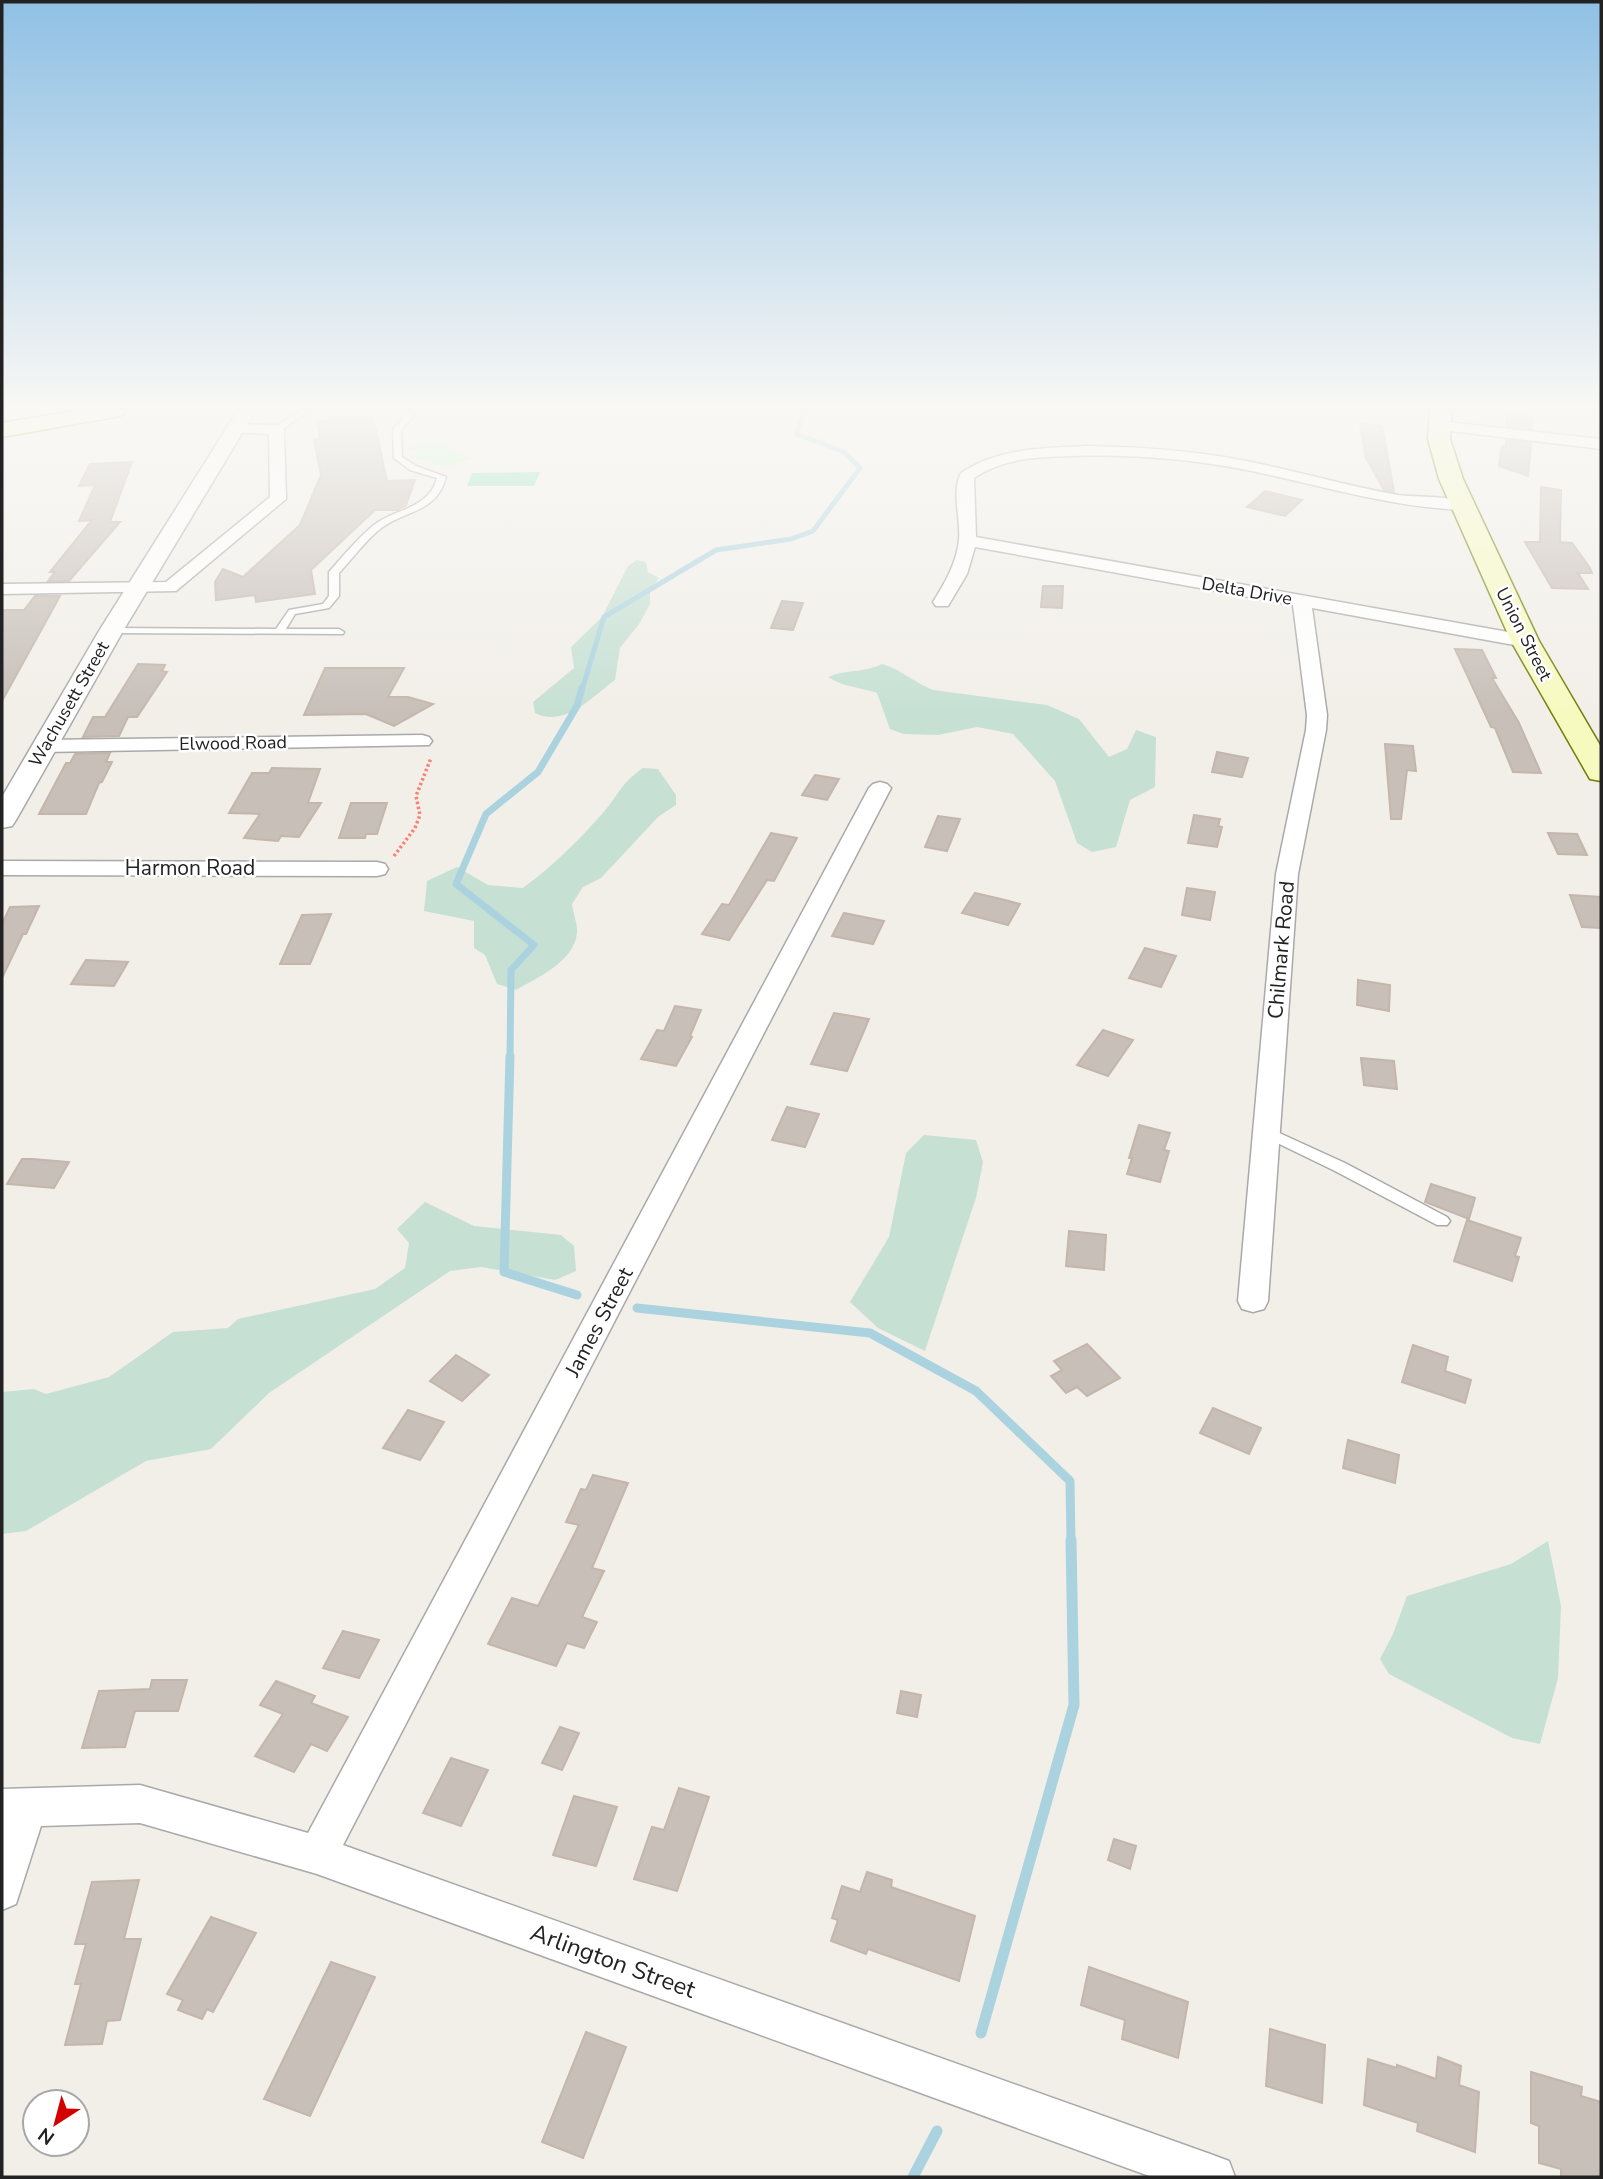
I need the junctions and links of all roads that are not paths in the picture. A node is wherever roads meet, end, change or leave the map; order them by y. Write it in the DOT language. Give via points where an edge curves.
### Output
graph roads {
  1 [pos="185,512"];
  2 [pos="262,512"];
  3 [pos="408,512"];
  4 [pos="968,512"];
  5 [pos="1466,512"];
  6 [pos="968,541"];
  7 [pos="138,588"];
  8 [pos="2,589"];
  9 [pos="1302,601"];
  10 [pos="943,602"];
  11 [pos="111,631"];
  12 [pos="279,632"];
  13 [pos="339,632"];
  14 [pos="1525,640"];
  15 [pos="422,741"];
  16 [pos="44,746"];
  17 [pos="1601,772"];
  18 [pos="880,789"];
  19 [pos="2,820"];
  20 [pos="2,868"];
  21 [pos="377,869"];
  22 [pos="1266,1132"];
  23 [pos="1442,1221"];
  24 [pos="1253,1301"];
  25 [pos="15,1808"];
  26 [pos="317,1855"];
  27 [pos="2,1890"];
  28 [pos="1213,2177"];
  1 -- 7 [label="street, Wachusett Street"];
  2 -- 7 [label="street" via="170,587"];
  3 -- 12 [label="lane" via="381,524 334,572 334,596 326,606 292,612"];
  4 -- 6 [label="street"];
  5 -- 14 [label="main road, Union Street"];
  6 -- 9 [label="street, Delta Drive"];
  6 -- 10 [label="street" via="960,573"];
  7 -- 8 [label="street"];
  7 -- 11 [label="street, Wachusett Street"];
  9 -- 14 [label="street, Delta Drive"];
  9 -- 22 [label="street, Chilmark Road" via="1316,730 1287,874"];
  11 -- 12 [label="lane"];
  11 -- 16 [label="street, Wachusett Street"];
  12 -- 13 [label="lane"];
  14 -- 17 [label="main road, Union Street"];
  15 -- 16 [label="street, Elwood Road"];
  16 -- 19 [label="street, Wachusett Street"];
  18 -- 26 [label="street, James Street"];
  20 -- 21 [label="street, Harmon Road"];
  22 -- 23 [label="lane"];
  22 -- 24 [label="street, Chilmark Road"];
  25 -- 26 [label="street, Arlington Street" via="140,1804"];
  25 -- 27 [label="street"];
  26 -- 28 [label="street, Arlington Street"];
}
